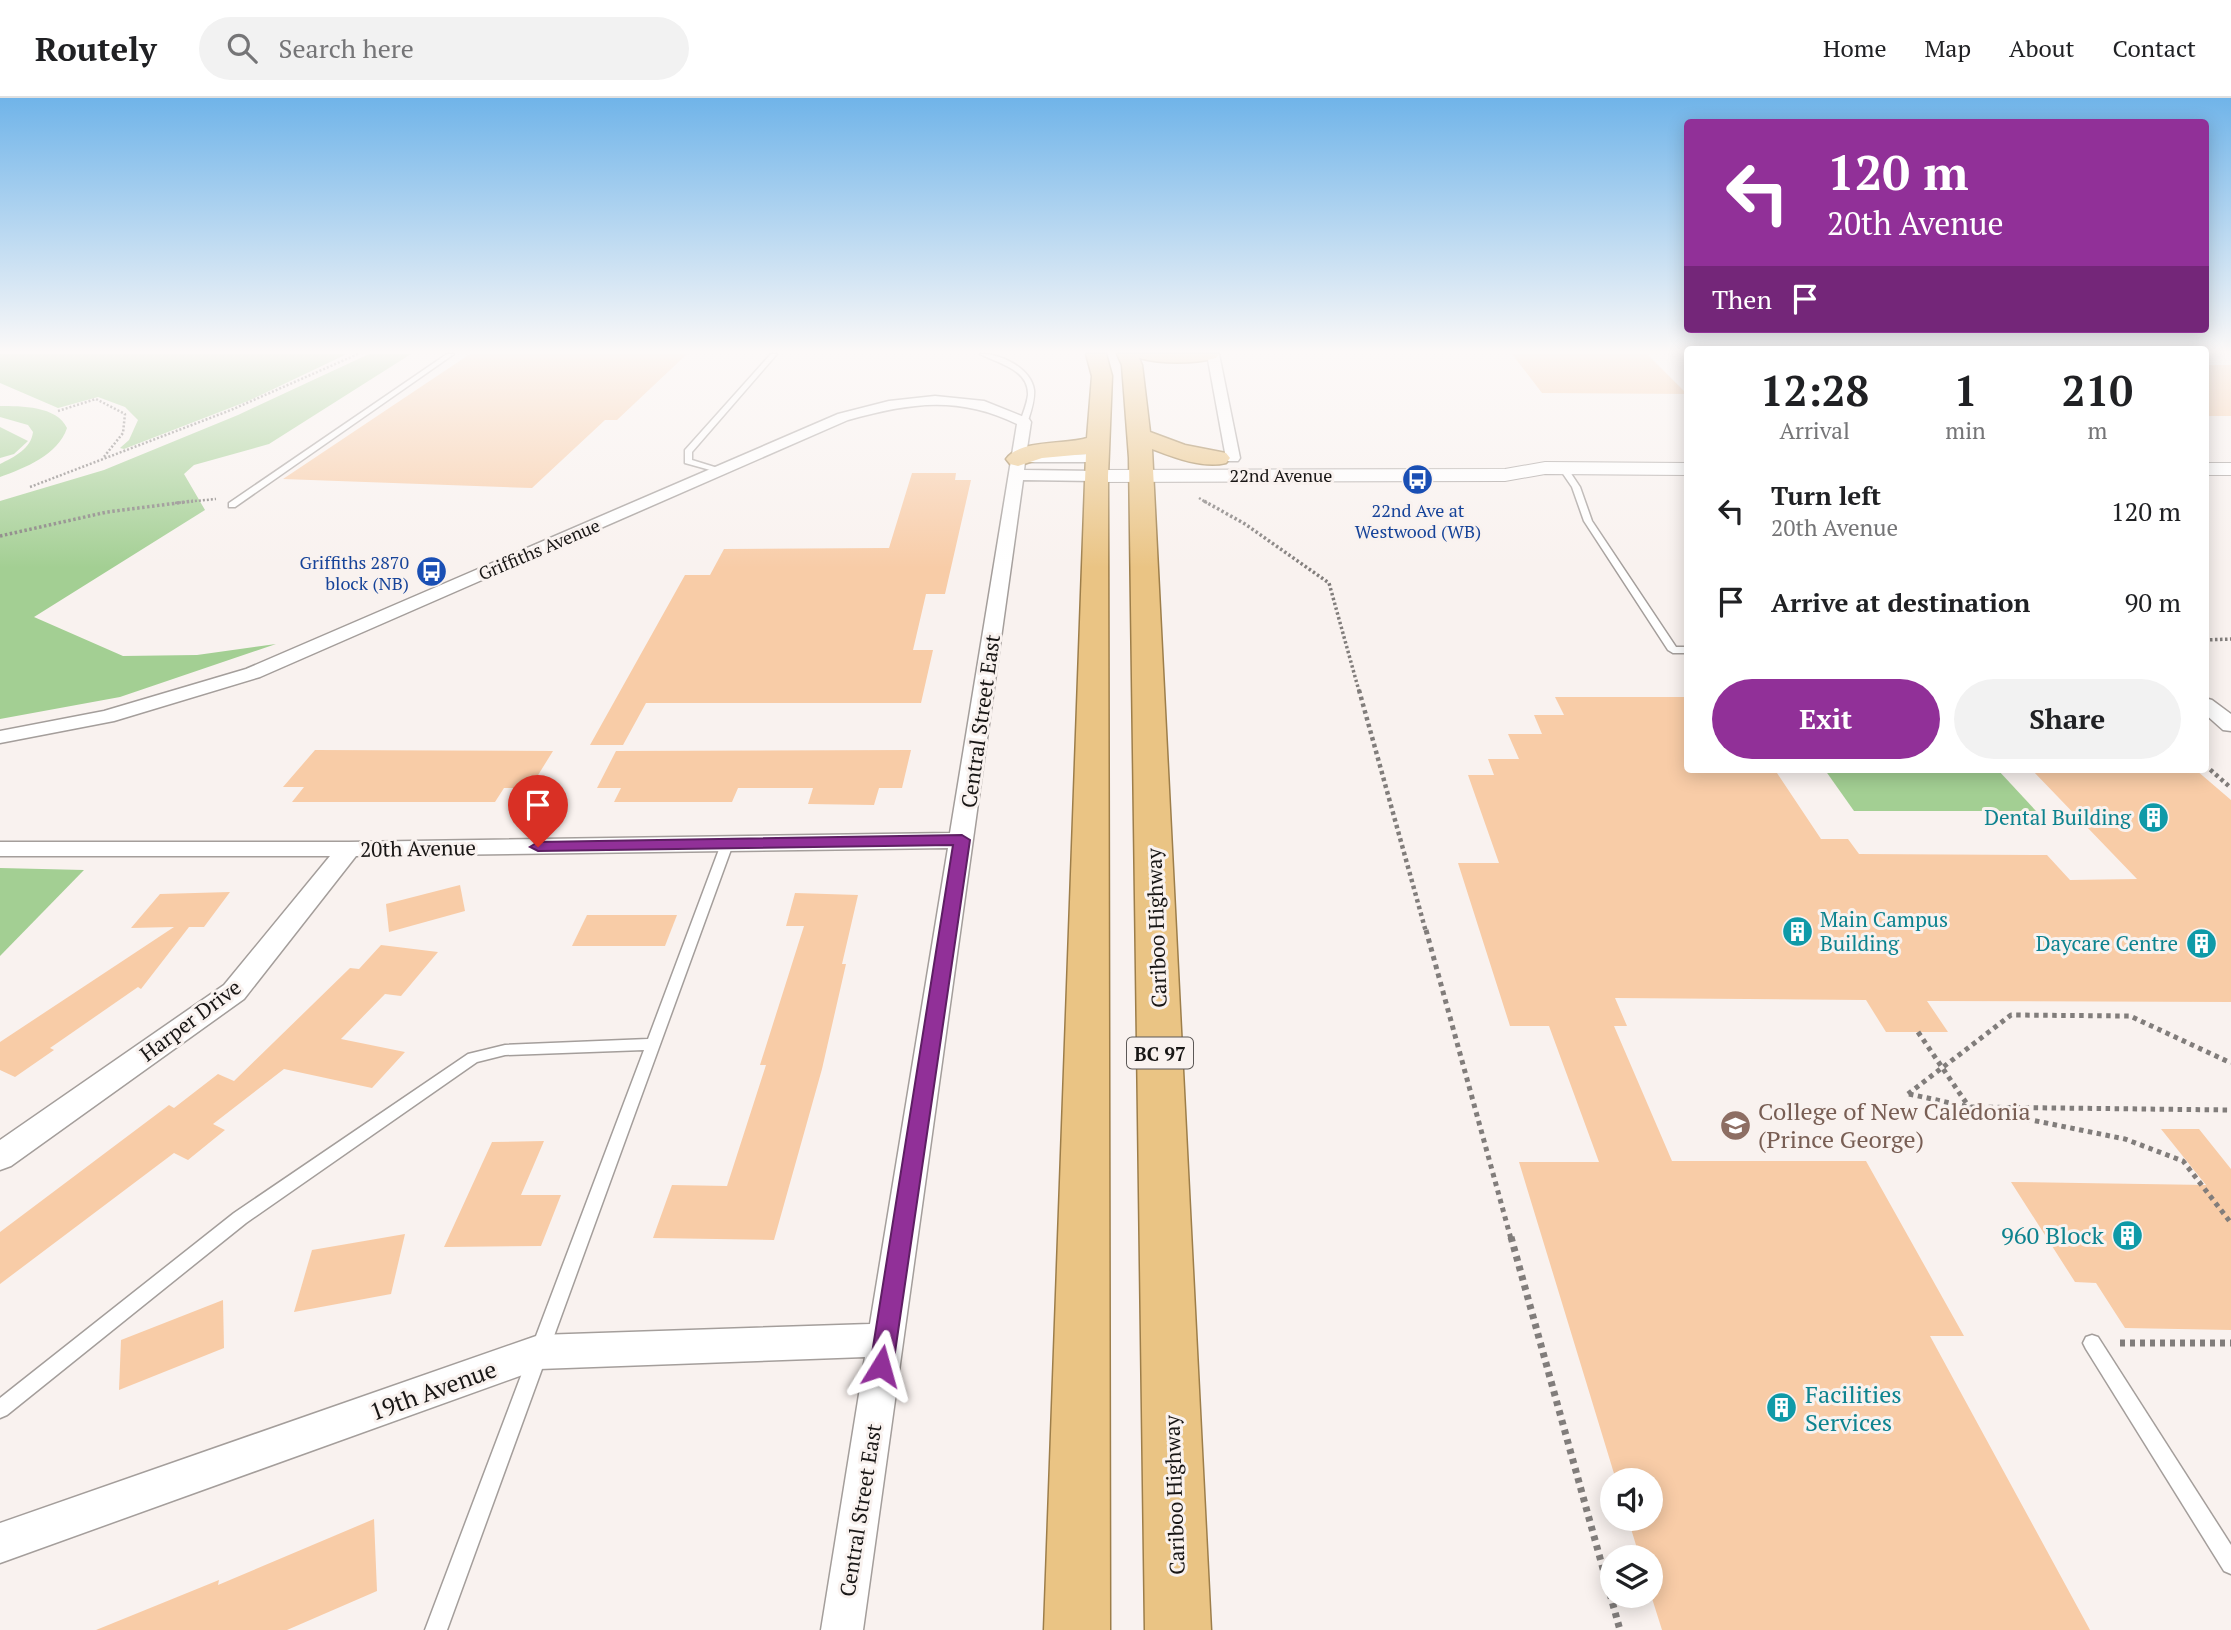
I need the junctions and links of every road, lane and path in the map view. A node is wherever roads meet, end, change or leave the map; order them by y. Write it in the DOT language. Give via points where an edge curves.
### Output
graph roads {
  1 [pos="128,425"];
  2 [pos="192,425"];
  3 [pos="348,425"];
  4 [pos="711,425"];
  5 [pos="823,425"];
  6 [pos="1023,425"];
  7 [pos="1099,425"];
  8 [pos="1138,425"];
  9 [pos="1221,425"];
  10 [pos="1140,456"];
  11 [pos="1226,458"];
  12 [pos="1097,459"];
  13 [pos="100,461"];
  14 [pos="1017,467"];
  15 [pos="1554,468"];
  16 [pos="1684,468"];
  17 [pos="2209,469"];
  18 [pos="2231,469"];
  19 [pos="718,471"];
  20 [pos="30,487"];
  21 [pos="244,497"];
  22 [pos="232,505"];
  23 [pos="0,536"];
  24 [pos="2231,639"];
  25 [pos="2209,640"];
  26 [pos="1684,650"];
  27 [pos="2209,707"];
  28 [pos="2231,725"];
  29 [pos="0,737"];
  30 [pos="2209,769"];
  31 [pos="2231,788"];
  32 [pos="962,840"];
  33 [pos="727,844"];
  34 [pos="0,849"];
  35 [pos="349,849"];
  36 [pos="1918,1032"];
  37 [pos="654,1045"];
  38 [pos="2231,1063"];
  39 [pos="1969,1107"];
  40 [pos="2231,1110"];
  41 [pos="0,1157"];
  42 [pos="2231,1223"];
  43 [pos="885,1340"];
  44 [pos="2092,1343"];
  45 [pos="2231,1343"];
  46 [pos="539,1352"];
  47 [pos="0,1409"];
  48 [pos="0,1543"];
  49 [pos="2231,1564"];
  50 [pos="436,1630"];
  51 [pos="842,1630"];
  52 [pos="1077,1630"];
  53 [pos="1178,1630"];
  54 [pos="1620,1630"];
  1 -- 13 [label="path" via="122,439"];
  2 -- 13 [label="path"];
  3 -- 21 [label="lane"];
  4 -- 19 [label="lane" via="688,452 688,461"];
  5 -- 19 [label="street, Griffiths Avenue"];
  6 -- 14 [label="street"];
  7 -- 12 [label="highway"];
  8 -- 10 [label="highway, Cariboo Highway / BC 97"];
  9 -- 11 [label="street"];
  10 -- 11 [label="highway" via="1165,449"];
  10 -- 12 [label="street, 22nd Avenue"];
  10 -- 15 [label="street, 22nd Avenue" via="1505,475"];
  10 -- 53 [label="highway, Cariboo Highway / BC 97"];
  10 -- 54 [label="path" via="1175,485 1245,524 1329,583"];
  11 -- 15 [label="street, 22nd Avenue" via="1499,460"];
  12 -- 14 [label="street, 22nd Avenue"];
  12 -- 14 [label="highway" via="1077,449 1039,451"];
  12 -- 52 [label="highway"];
  13 -- 20 [label="path"];
  14 -- 32 [label="street, Central Street East"];
  15 -- 16 [label="street, 22nd Avenue"];
  15 -- 26 [label="lane" via="1576,487 1588,521 1673,650"];
  17 -- 18 [label="street"];
  19 -- 29 [label="street, Griffiths Avenue" via="253,673 107,717"];
  21 -- 22 [label="lane"];
  21 -- 23 [label="path" via="86,514"];
  24 -- 25 [label="path"];
  27 -- 28 [label="street"];
  30 -- 31 [label="path"];
  32 -- 33 [label="street, 20th Avenue"];
  32 -- 43 [label="street, Central Street East"];
  33 -- 35 [label="street, 20th Avenue"];
  33 -- 37 [label="lane"];
  34 -- 35 [label="street, 20th Avenue"];
  35 -- 41 [label="street, Harper Drive" via="234,992"];
  36 -- 39 [label="path, bridge"];
  37 -- 46 [label="lane"];
  37 -- 47 [label="lane" via="505,1050 473,1058 240,1219"];
  38 -- 39 [label="path" via="2130,1016 2011,1015 1908,1094"];
  39 -- 40 [label="path"];
  39 -- 42 [label="path" via="2125,1139 2183,1161"];
  43 -- 46 [label="street, 19th Avenue"];
  43 -- 51 [label="street, Central Street East"];
  44 -- 45 [label="path"];
  44 -- 49 [label="lane"];
  46 -- 48 [label="street, 19th Avenue"];
  46 -- 50 [label="lane"];
}
